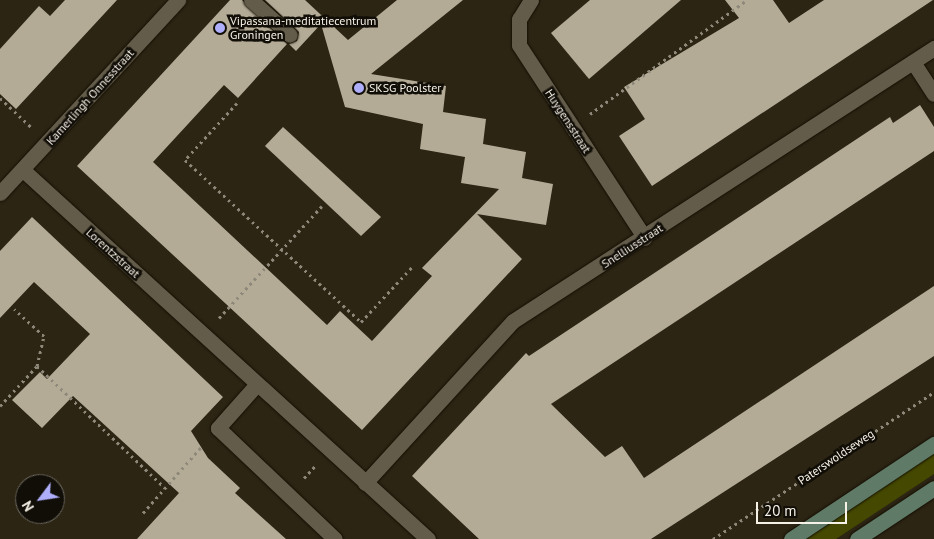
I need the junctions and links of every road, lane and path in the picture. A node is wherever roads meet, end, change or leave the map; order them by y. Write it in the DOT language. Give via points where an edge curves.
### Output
graph roads {
  1 [pos="178,0"];
  2 [pos="252,0"];
  3 [pos="531,0"];
  4 [pos="747,0"];
  5 [pos="290,35"];
  6 [pos="934,48"];
  7 [pos="913,62"];
  8 [pos="934,94"];
  9 [pos="0,98"];
  10 [pos="237,103"];
  11 [pos="572,127"];
  12 [pos="48,142"];
  13 [pos="23,170"];
  14 [pos="0,194"];
  15 [pos="322,206"];
  16 [pos="645,238"];
  17 [pos="283,249"];
  18 [pos="413,266"];
  19 [pos="14,308"];
  20 [pos="203,336"];
  21 [pos="37,366"];
  22 [pos="257,384"];
  23 [pos="934,392"];
  24 [pos="0,406"];
  25 [pos="218,428"];
  26 [pos="934,444"];
  27 [pos="329,450"];
  28 [pos="365,483"];
  29 [pos="165,488"];
  30 [pos="934,488"];
  31 [pos="289,495"];
  32 [pos="143,513"];
  33 [pos="335,539"];
  34 [pos="428,539"];
  35 [pos="713,539"];
  36 [pos="791,539"];
  37 [pos="857,539"];
  1 -- 12 [label="street, Kamerlingh Onnesstraat"];
  2 -- 5 [label="street"];
  3 -- 11 [label="street, Huygensstraat" via="519,19 519,45"];
  4 -- 11 [label="path"];
  6 -- 7 [label="street, Snelliusstraat"];
  7 -- 8 [label="street"];
  7 -- 16 [label="street, Snelliusstraat"];
  9 -- 12 [label="path"];
  10 -- 17 [label="path" via="185,160"];
  11 -- 16 [label="street, Huygensstraat"];
  12 -- 13 [label="street, Kamerlingh Onnesstraat"];
  13 -- 14 [label="street, Kamerlingh Onnesstraat"];
  13 -- 20 [label="street, Lorentzstraat"];
  15 -- 17 [label="path"];
  16 -- 28 [label="street, Snelliusstraat" via="513,322"];
  17 -- 18 [label="path" via="361,322"];
  17 -- 20 [label="path"];
  19 -- 21 [label="path" via="44,336"];
  20 -- 22 [label="street, Lorentzstraat"];
  21 -- 24 [label="path"];
  21 -- 29 [label="path"];
  22 -- 25 [label="street"];
  22 -- 27 [label="street, Lorentzstraat"];
  23 -- 35 [label="path, Paterswoldseweg"];
  25 -- 29 [label="path"];
  25 -- 31 [label="street"];
  26 -- 36 [label="main road"];
  27 -- 28 [label="street, Lorentzstraat"];
  27 -- 31 [label="path"];
  28 -- 34 [label="street, Lorentzstraat"];
  29 -- 32 [label="path"];
  30 -- 37 [label="main road"];
  31 -- 33 [label="street"];
}
